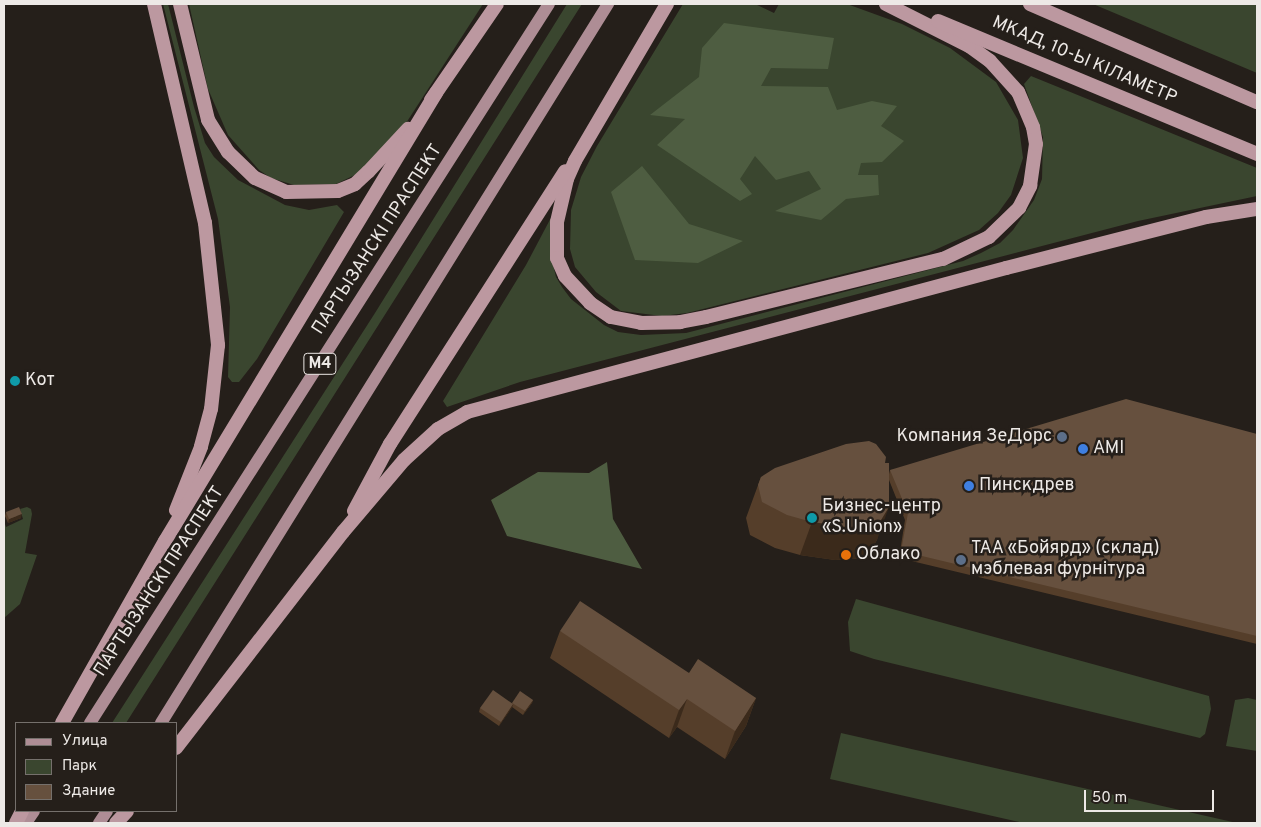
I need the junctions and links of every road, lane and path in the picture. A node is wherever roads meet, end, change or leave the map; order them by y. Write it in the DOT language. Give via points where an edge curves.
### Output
graph roads {
  1 [pos="154,4"];
  2 [pos="180,4"];
  3 [pos="497,4"];
  4 [pos="549,4"];
  5 [pos="608,4"];
  6 [pos="667,4"];
  7 [pos="886,4"];
  8 [pos="895,4"];
  9 [pos="1030,4"];
  10 [pos="627,72"];
  11 [pos="436,93"];
  12 [pos="1257,102"];
  13 [pos="1257,154"];
  14 [pos="1257,209"];
  15 [pos="343,532"];
  16 [pos="164,541"];
  17 [pos="63,722"];
  18 [pos="91,722"];
  19 [pos="162,722"];
  20 [pos="178,745"];
  21 [pos="33,812"];
  22 [pos="106,812"];
  23 [pos="125,812"];
  24 [pos="26,823"];
  25 [pos="99,823"];
  26 [pos="116,823"];
  1 -- 16 [label="highway" via="205,223 218,345 217,375 201,447"];
  2 -- 11 [label="highway" via="201,100 217,136 246,171 286,192 317,194 355,184 403,135"];
  3 -- 11 [label="highway"];
  4 -- 18 [label="main road, ПАРТЫЗАНСКІ ПРАСПЕКТ / М4"];
  5 -- 19 [label="main road"];
  6 -- 10 [label="highway"];
  7 -- 10 [label="highway" via="990,61 1018,92 1033,127 1036,144 1030,186 1006,223 966,250 909,268 680,322 622,320 611,317 590,303 565,276 557,258 557,222 567,179 575,161"];
  8 -- 13 [label="highway, МКАД, 10-Ы КІЛАМЕТР"];
  9 -- 12 [label="highway, МКАД, 10-Ы КІЛАМЕТР"];
  10 -- 15 [label="highway" via="390,444"];
  11 -- 16 [label="highway"];
  14 -- 15 [label="highway" via="1206,217 1139,234 481,406 451,420 426,438"];
  15 -- 20 [label="highway"];
  16 -- 17 [label="highway"];
  21 -- 24 [label="main road"];
  22 -- 25 [label="main road"];
  23 -- 26 [label="highway"];
}
